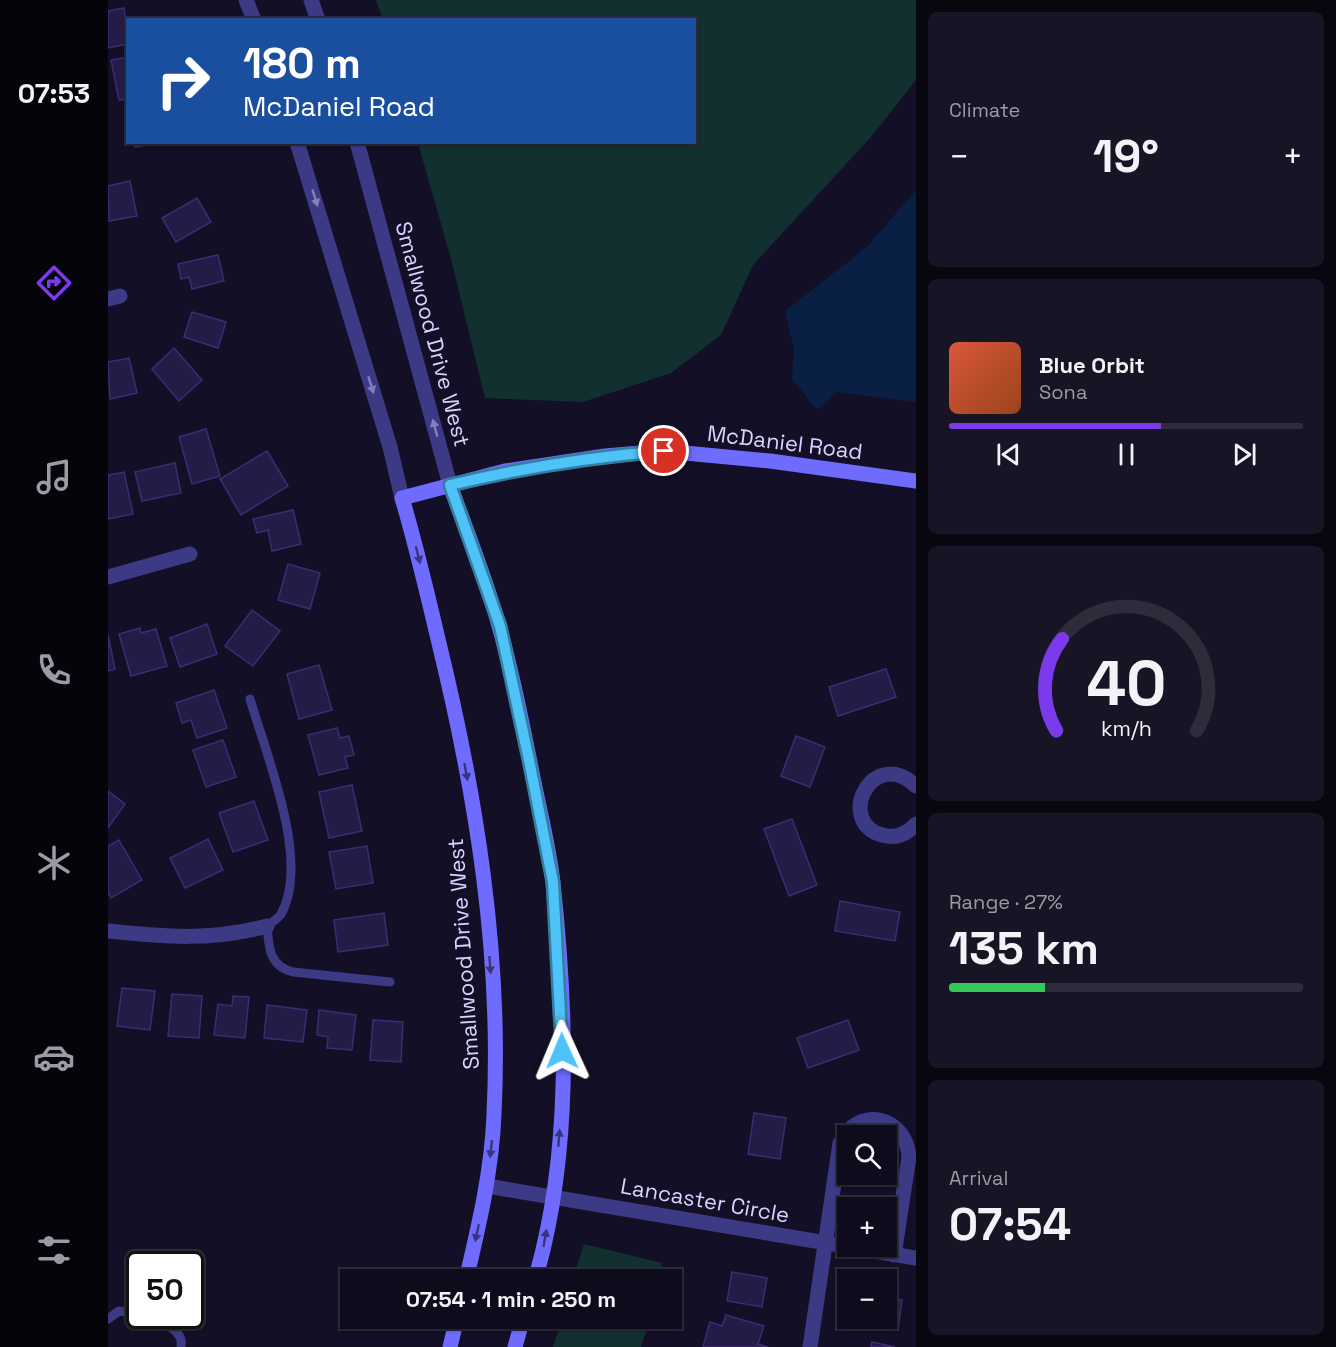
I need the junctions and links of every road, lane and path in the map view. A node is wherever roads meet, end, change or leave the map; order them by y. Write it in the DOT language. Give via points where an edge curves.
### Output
graph roads {
  1 [pos="246,0"];
  2 [pos="311,0"];
  3 [pos="253,18"];
  4 [pos="317,18"];
  5 [pos="298,144"];
  6 [pos="358,144"];
  7 [pos="916,481"];
  8 [pos="450,485"];
  9 [pos="402,498"];
  10 [pos="190,554"];
  11 [pos="108,577"];
  12 [pos="250,699"];
  13 [pos="916,786"];
  14 [pos="916,825"];
  15 [pos="267,926"];
  16 [pos="108,931"];
  17 [pos="390,982"];
  18 [pos="487,1185"];
  19 [pos="552,1196"];
  20 [pos="897,1235"];
  21 [pos="825,1244"];
  22 [pos="837,1246"];
  23 [pos="897,1255"];
  24 [pos="916,1258"];
  25 [pos="468,1269"];
  26 [pos="538,1269"];
  27 [pos="126,1312"];
  28 [pos="108,1319"];
  29 [pos="174,1329"];
  30 [pos="455,1329"];
  31 [pos="520,1329"];
  32 [pos="181,1347"];
  33 [pos="450,1347"];
  34 [pos="515,1347"];
  35 [pos="810,1347"];
  1 -- 3 [label="street"];
  2 -- 4 [label="street"];
  5 -- 9 [label="street, Smallwood Drive West, one-way"];
  8 -- 6 [label="street, Smallwood Drive West, one-way"];
  7 -- 8 [label="main road, McDaniel Road" via="664,451 505,471"];
  8 -- 9 [label="main road, McDaniel Road"];
  19 -- 8 [label="main road, Smallwood Drive West, one-way" via="563,1090 553,882 500,626"];
  9 -- 18 [label="main road, Smallwood Drive West, one-way" via="455,707 483,866 494,1007 494,1115"];
  10 -- 11 [label="street"];
  12 -- 15 [label="lane" via="289,836 292,865 291,888 280,916"];
  13 -- 14 [label="street" via="899,775 879,777 864,791 860,811 870,829 888,837 908,832"];
  15 -- 16 [label="street" via="215,937"];
  15 -- 17 [label="lane" via="270,952 274,963 282,969"];
  18 -- 19 [label="street, Lancaster Circle"];
  18 -- 25 [label="main road, Smallwood Drive West, one-way"];
  19 -- 21 [label="street, Lancaster Circle"];
  26 -- 19 [label="main road, Smallwood Drive West, one-way"];
  20 -- 21 [label="street" via="908,1144 895,1126 869,1120 854,1124 840,1143"];
  21 -- 22 [label="street, Lancaster Circle"];
  21 -- 35 [label="street"];
  23 -- 24 [label="street, Lancaster Circle"];
  27 -- 28 [label="lane" via="119,1311"];
  29 -- 32 [label="lane"];
  30 -- 33 [label="main road"];
  31 -- 34 [label="main road"];
}
